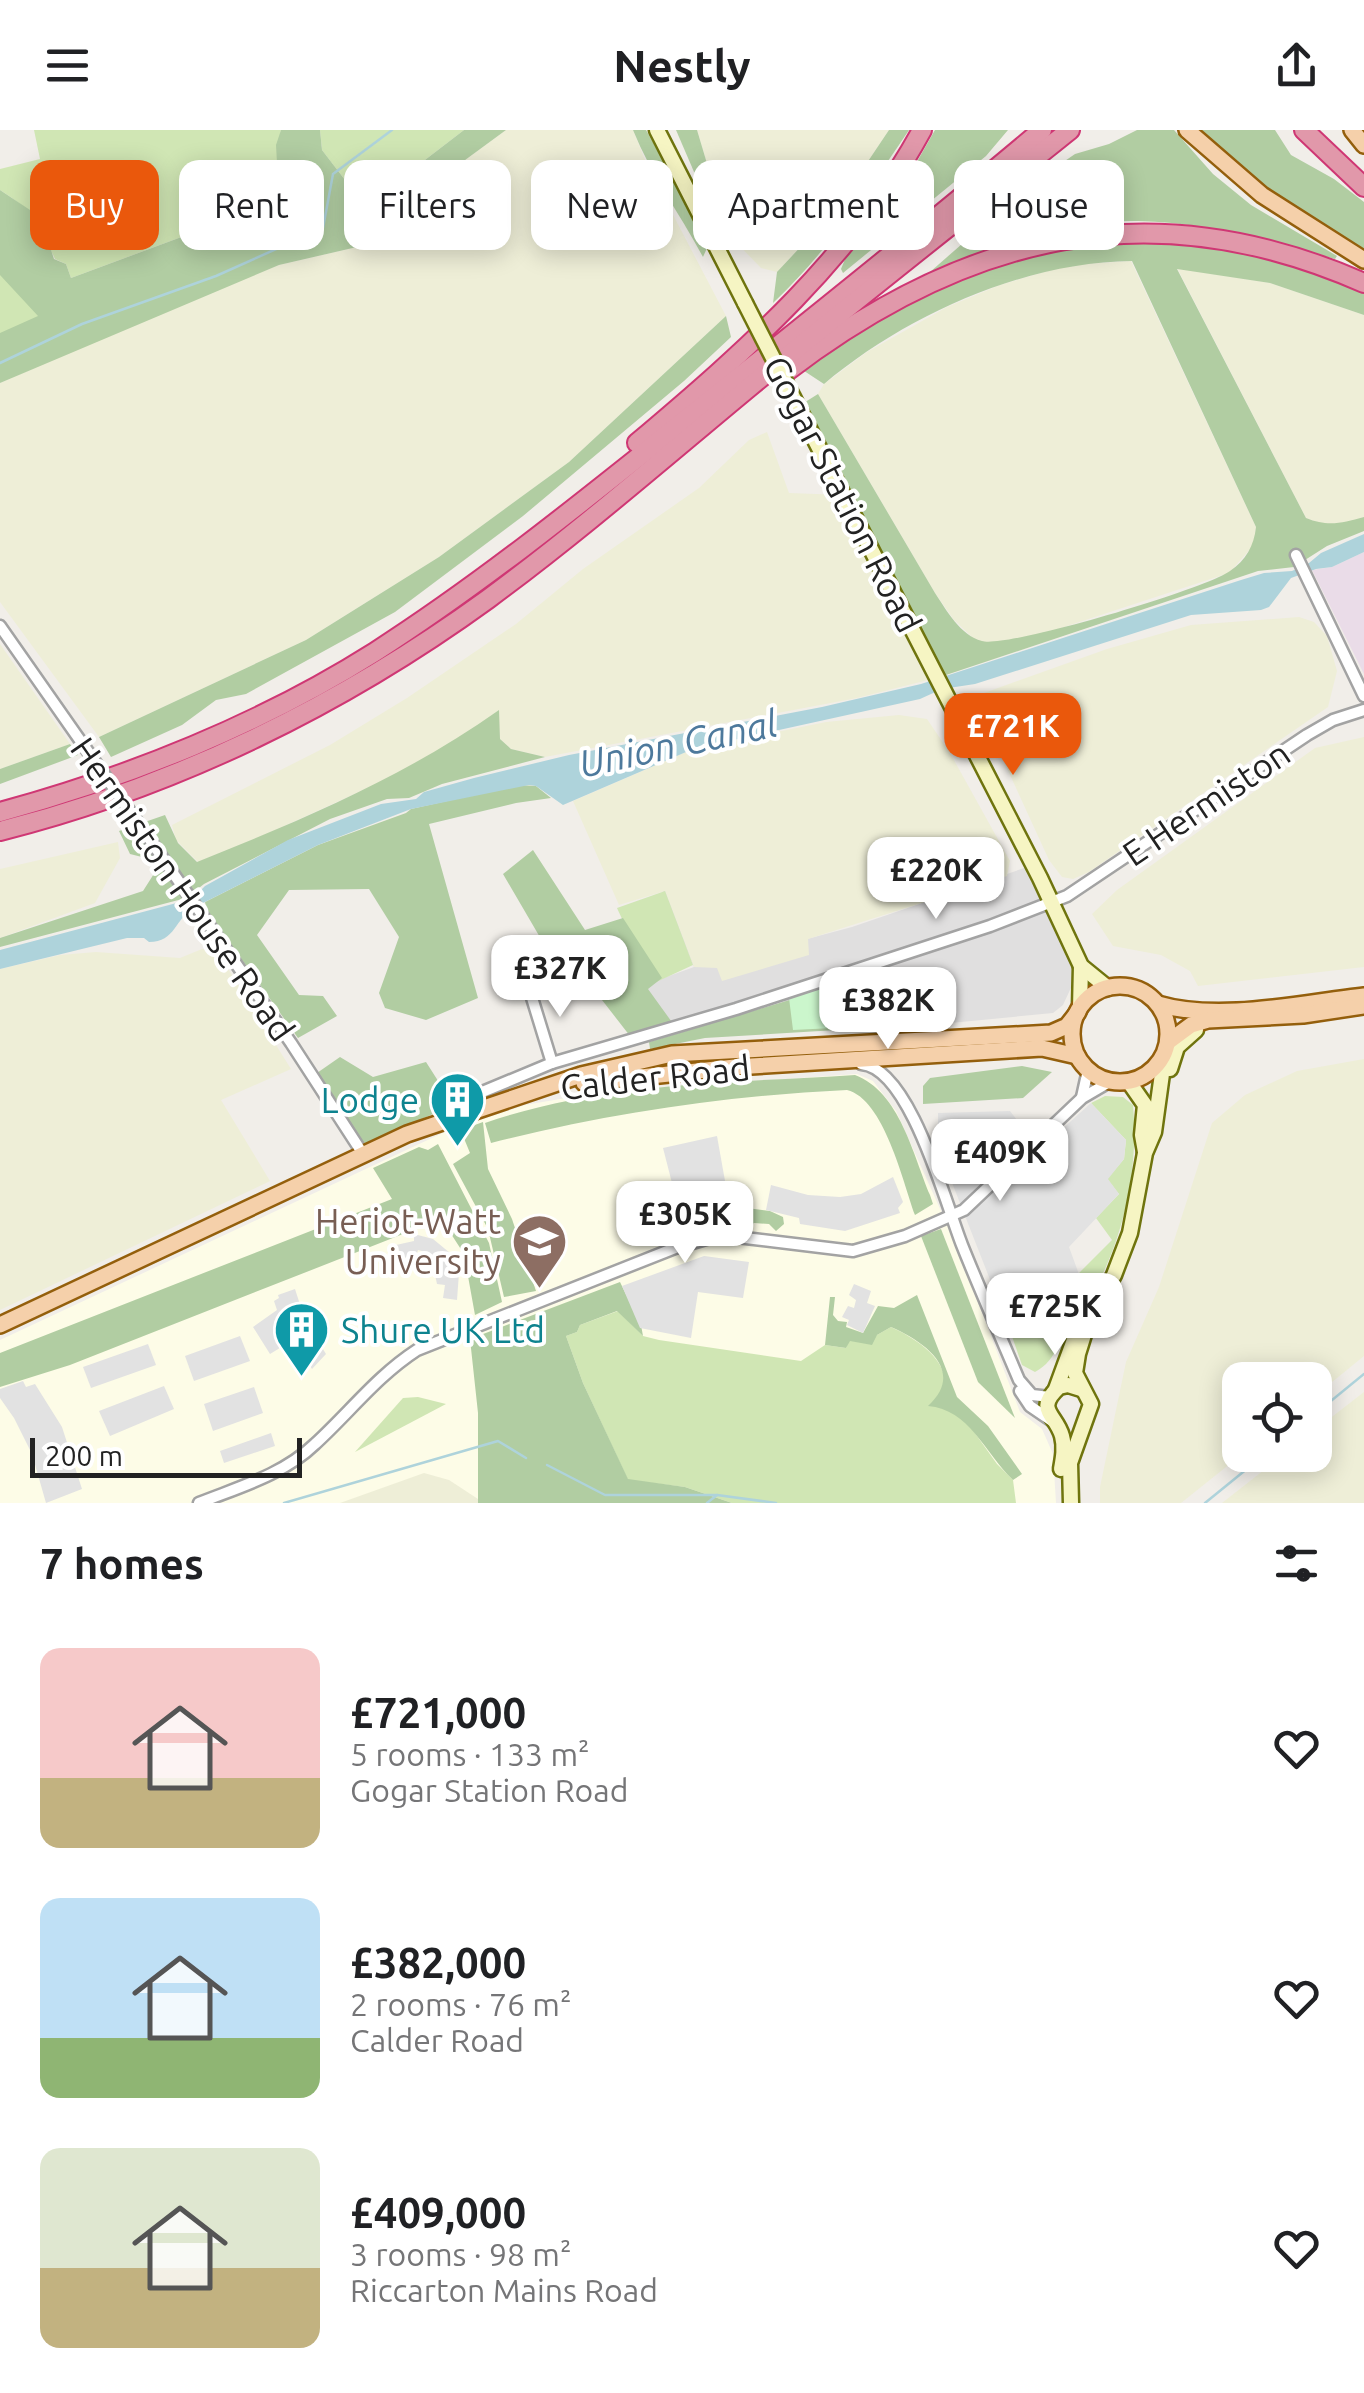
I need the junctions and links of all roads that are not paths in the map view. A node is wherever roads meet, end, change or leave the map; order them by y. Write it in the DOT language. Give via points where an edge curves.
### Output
graph roads {
  1 [pos="657,130"];
  2 [pos="922,130"];
  3 [pos="1042,130"];
  4 [pos="1070,130"];
  5 [pos="1187,130"];
  6 [pos="1304,130"];
  7 [pos="1352,130"];
  8 [pos="1364,145"];
  9 [pos="1364,187"];
  10 [pos="1364,260"];
  11 [pos="1364,283"];
  12 [pos="557,546"];
  13 [pos="1296,555"];
  14 [pos="498,566"];
  15 [pos="0,626"];
  16 [pos="1364,696"];
  17 [pos="1364,710"];
  18 [pos="0,812"];
  19 [pos="0,831"];
  20 [pos="1052,902"];
  21 [pos="1081,966"];
  22 [pos="529,988"];
  23 [pos="1108,988"];
  24 [pos="1364,996"];
  25 [pos="1158,1004"];
  26 [pos="1364,1006"];
  27 [pos="1079,1010"];
  28 [pos="1244,1020"];
  29 [pos="1167,1047"];
  30 [pos="1078,1056"];
  31 [pos="820,1061"];
  32 [pos="552,1063"];
  33 [pos="1088,1070"];
  34 [pos="1120,1082"];
  35 [pos="531,1092"];
  36 [pos="1082,1098"];
  37 [pos="463,1100"];
  38 [pos="1159,1103"];
  39 [pos="1145,1152"];
  40 [pos="363,1154"];
  41 [pos="951,1217"];
  42 [pos="0,1325"];
  43 [pos="1087,1325"];
  44 [pos="1019,1380"];
  45 [pos="1081,1389"];
  46 [pos="1053,1393"];
  47 [pos="1085,1422"];
  48 [pos="1055,1424"];
  49 [pos="199,1503"];
  50 [pos="1069,1503"];
  1 -- 20 [label="street, Gogar Station Road, bridge"];
  2 -- 14 [label="highway" via="882,195 809,289"];
  3 -- 14 [label="highway"];
  4 -- 12 [label="highway"];
  5 -- 10 [label="main road" via="1262,195"];
  6 -- 9 [label="highway"];
  7 -- 8 [label="main road"];
  11 -- 12 [label="highway" via="1274,249 1203,236 1104,234 1014,250 936,280 855,324"];
  12 -- 19 [label="highway" via="421,644 274,729 169,776"];
  13 -- 16 [label="street"];
  14 -- 18 [label="highway" via="372,654 299,694 134,768"];
  15 -- 40 [label="street, Hermiston House Road, bridge"];
  17 -- 20 [label="street, E Hermiston" via="1307,735"];
  20 -- 21 [label="street, Gogar Station Road"];
  20 -- 32 [label="street, E Hermiston"];
  21 -- 23 [label="street, Gogar Station Road"];
  21 -- 27 [label="street, Gogar Station Road"];
  22 -- 32 [label="street"];
  23 -- 25 [label="main road" via="1136,988"];
  23 -- 27 [label="main road"];
  24 -- 25 [label="main road" via="1224,1010"];
  25 -- 29 [label="main road"];
  26 -- 28 [label="main road"];
  27 -- 30 [label="main road" via="1072,1034"];
  27 -- 35 [label="main road, Calder Road" via="1067,1026 1051,1032 672,1054"];
  28 -- 29 [label="main road" via="1200,1022"];
  28 -- 38 [label="street" via="1183,1040"];
  29 -- 34 [label="main road" via="1151,1072"];
  29 -- 38 [label="street"];
  30 -- 31 [label="main road, Calder Road" via="1042,1048"];
  30 -- 33 [label="main road"];
  31 -- 35 [label="main road, Calder Road" via="665,1072"];
  31 -- 41 [label="street" via="868,1064 884,1073 926,1144"];
  32 -- 37 [label="street, E Hermiston"];
  33 -- 34 [label="main road"];
  33 -- 36 [label="street"];
  34 -- 36 [label="street"];
  34 -- 39 [label="street" via="1145,1105"];
  35 -- 40 [label="main road, Calder Road"];
  36 -- 41 [label="street"];
  38 -- 39 [label="street"];
  39 -- 43 [label="street" via="1123,1254"];
  40 -- 42 [label="main road, Calder Road"];
  41 -- 44 [label="street"];
  41 -- 49 [label="street" via="853,1251 720,1236 658,1254 417,1350 391,1366 290,1464"];
  43 -- 45 [label="street" via="1075,1369"];
  43 -- 46 [label="street"];
  44 -- 46 [label="street" via="1032,1395"];
  44 -- 48 [label="street" via="1030,1406"];
  45 -- 46 [label="street" via="1068,1385"];
  45 -- 47 [label="street" via="1091,1404"];
  46 -- 48 [label="street" via="1048,1410"];
  47 -- 48 [label="street" via="1074,1428"];
  47 -- 50 [label="street" via="1070,1462"];
  48 -- 50 [label="street" via="1064,1443 1061,1468"];
}
